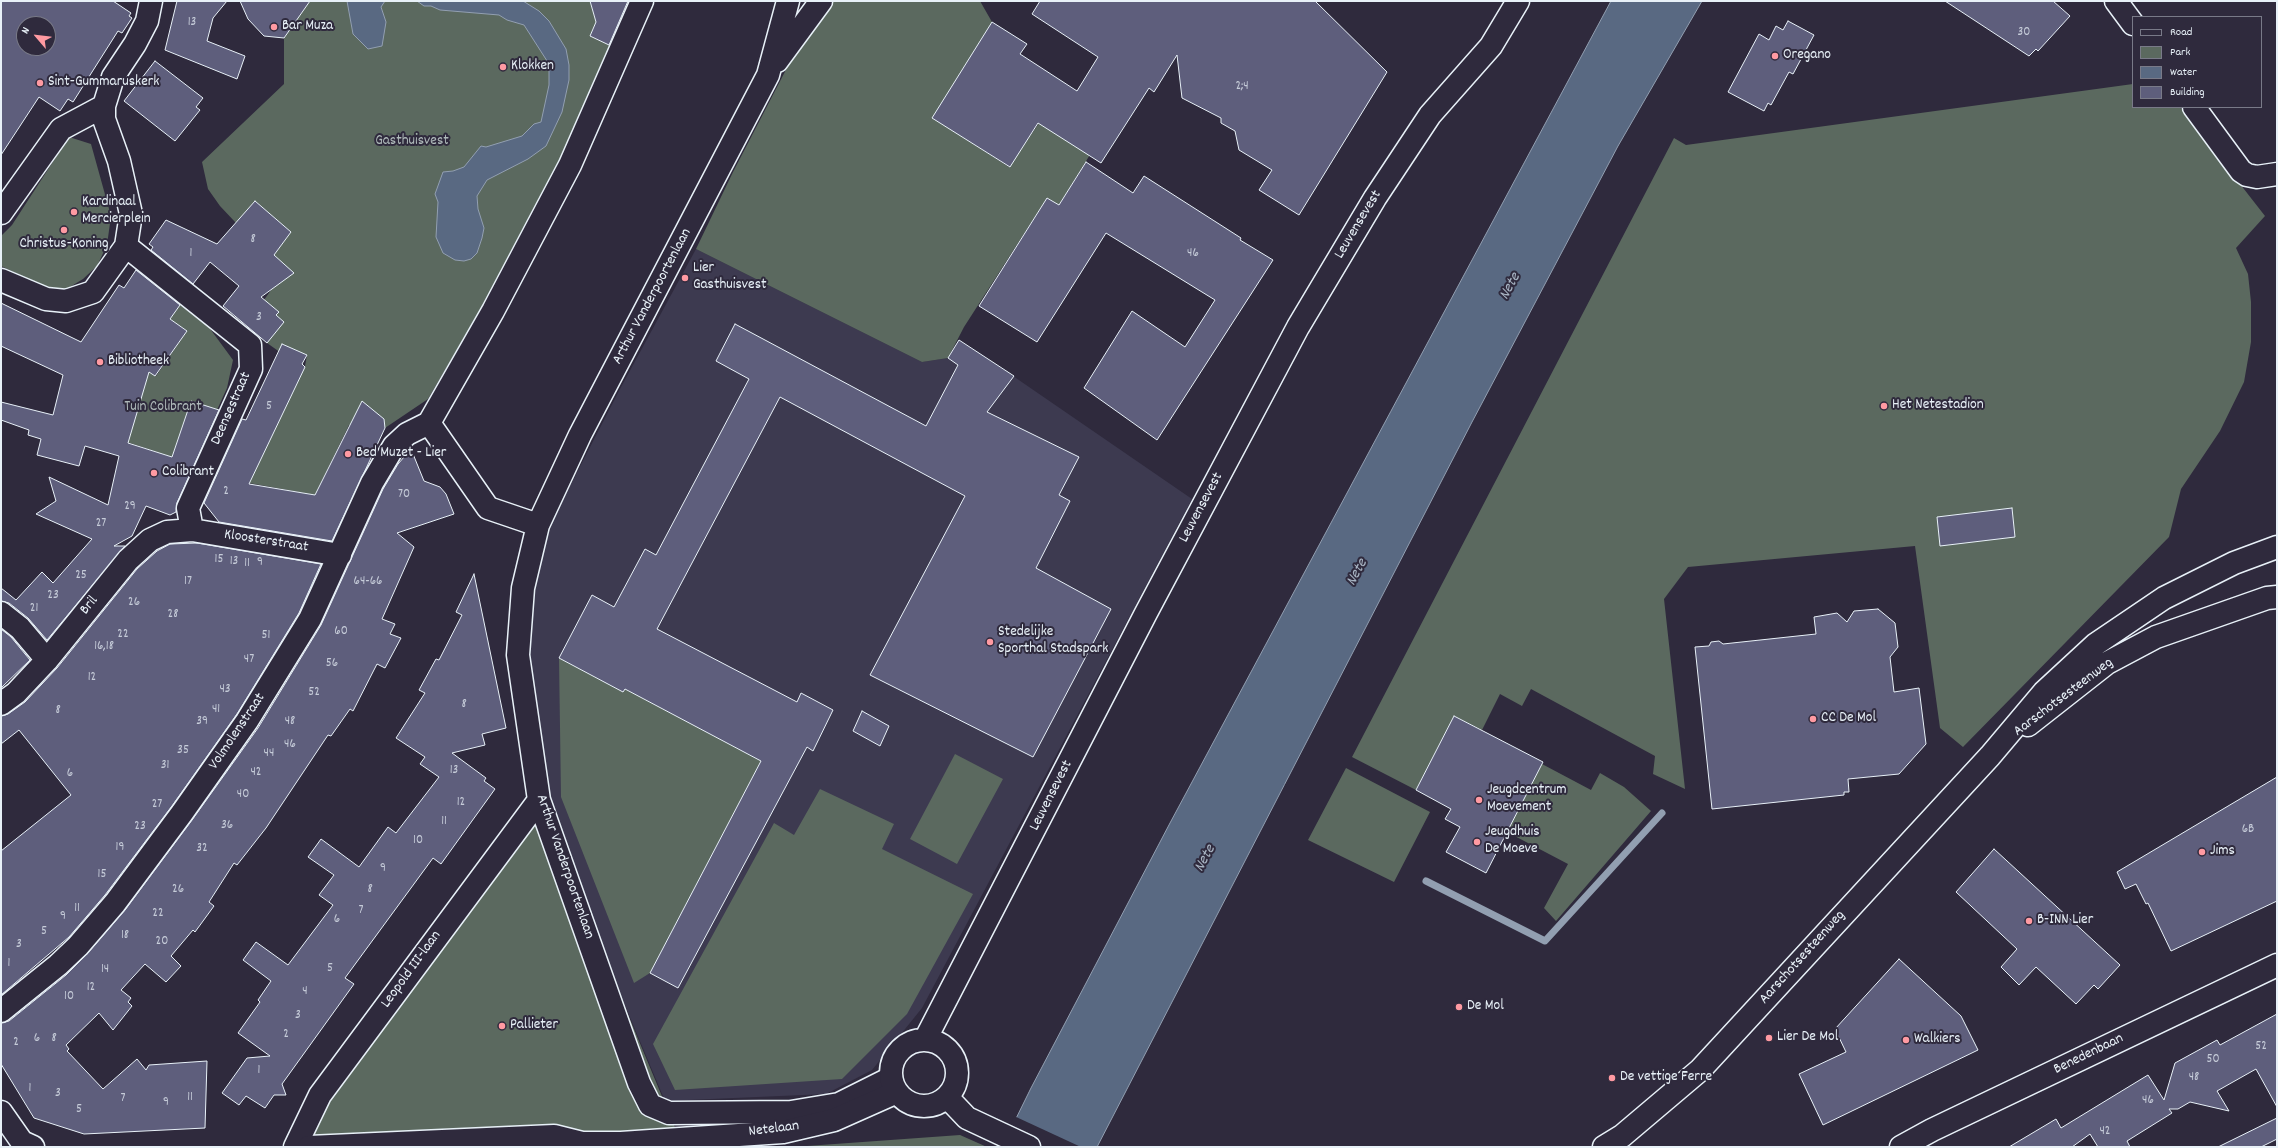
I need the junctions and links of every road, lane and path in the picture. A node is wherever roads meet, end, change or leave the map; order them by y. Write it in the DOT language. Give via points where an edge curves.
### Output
graph roads {
  1 [pos="151,1"];
  2 [pos="642,1"];
  3 [pos="788,1"];
  4 [pos="821,1"];
  5 [pos="1518,1"];
  6 [pos="2116,1"];
  7 [pos="2132,23"];
  8 [pos="771,70"];
  9 [pos="104,106"];
  10 [pos="2195,108"];
  11 [pos="2277,174"];
  12 [pos="1,213"];
  13 [pos="126,246"];
  14 [pos="1,280"];
  15 [pos="429,423"];
  16 [pos="538,526"];
  17 [pos="192,530"];
  18 [pos="2277,547"];
  19 [pos="340,555"];
  20 [pos="2277,597"];
  21 [pos="1,613"];
  22 [pos="47,660"];
  23 [pos="1,704"];
  24 [pos="1990,756"];
  25 [pos="539,800"];
  26 [pos="2277,965"];
  27 [pos="1,1011"];
  28 [pos="925,1040"];
  29 [pos="639,1083"];
  30 [pos="894,1085"];
  31 [pos="947,1097"];
  32 [pos="1,1112"];
  33 [pos="33,1147"];
  34 [pos="295,1147"];
  35 [pos="309,1147"];
  36 [pos="1029,1147"];
  37 [pos="1604,1147"];
  38 [pos="1901,1147"];
  1 -- 9 [label="street" via="147,21 136,44 113,77"];
  2 -- 15 [label="street" via="570,165 493,311"];
  3 -- 8 [label="street, Arthur Vanderpoortenlaan"];
  4 -- 8 [label="street, Arthur Vanderpoortenlaan"];
  5 -- 28 [label="street, Leuvensevest" via="1491,46 1430,115 1375,198 1298,327 1146,613"];
  6 -- 7 [label="street"];
  8 -- 16 [label="street, Arthur Vanderpoortenlaan" via="580,435"];
  9 -- 12 [label="street" via="61,129"];
  9 -- 13 [label="street" via="104,119 119,161 131,214"];
  10 -- 11 [label="street" via="2241,171 2257,177"];
  13 -- 14 [label="street" via="93,292 66,301 46,299"];
  13 -- 17 [label="street, Deensestraat" via="250,345 251,369 188,508"];
  15 -- 16 [label="street" via="488,508"];
  15 -- 19 [label="street, Volmolenstraat" via="408,434 394,446 372,483"];
  16 -- 25 [label="street, Arthur Vanderpoortenlaan" via="523,588 518,655"];
  17 -- 19 [label="street, Kloosterstraat"];
  17 -- 22 [label="street, Bril" via="167,532 150,540 128,560"];
  18 -- 24 [label="street, Aarschotsesteenweg" via="2234,563 2164,598 2096,644 2044,692"];
  19 -- 27 [label="street, Volmolenstraat" via="310,619 289,656 182,813 115,903 78,946"];
  20 -- 24 [label="street, Aarschotsesteenweg" via="2267,598 2156,637 2107,663"];
  21 -- 22 [label="street" via="20,628"];
  22 -- 23 [label="street, Bril" via="16,693"];
  24 -- 37 [label="street, Aarschotsesteenweg" via="1700,1070 1633,1127"];
  25 -- 29 [label="street, Arthur Vanderpoortenlaan"];
  25 -- 34 [label="street, Leopold III-laan" via="320,1095"];
  26 -- 38 [label="street, Benedenbaan"];
  28 -- 30 [label="street" via="917,1041 901,1050 892,1064"];
  28 -- 31 [label="street" via="940,1044 955,1063 957,1074"];
  29 -- 30 [label="street, Netelaan" via="650,1105 669,1113 720,1114 791,1112 839,1104"];
  30 -- 31 [label="street" via="908,1102 917,1106 937,1103"];
  30 -- 35 [label="street, Netelaan" via="834,1120 783,1132 621,1143 582,1143 554,1136"];
  31 -- 36 [label="street" via="967,1118"];
  32 -- 33 [label="street" via="22,1142"];
}
